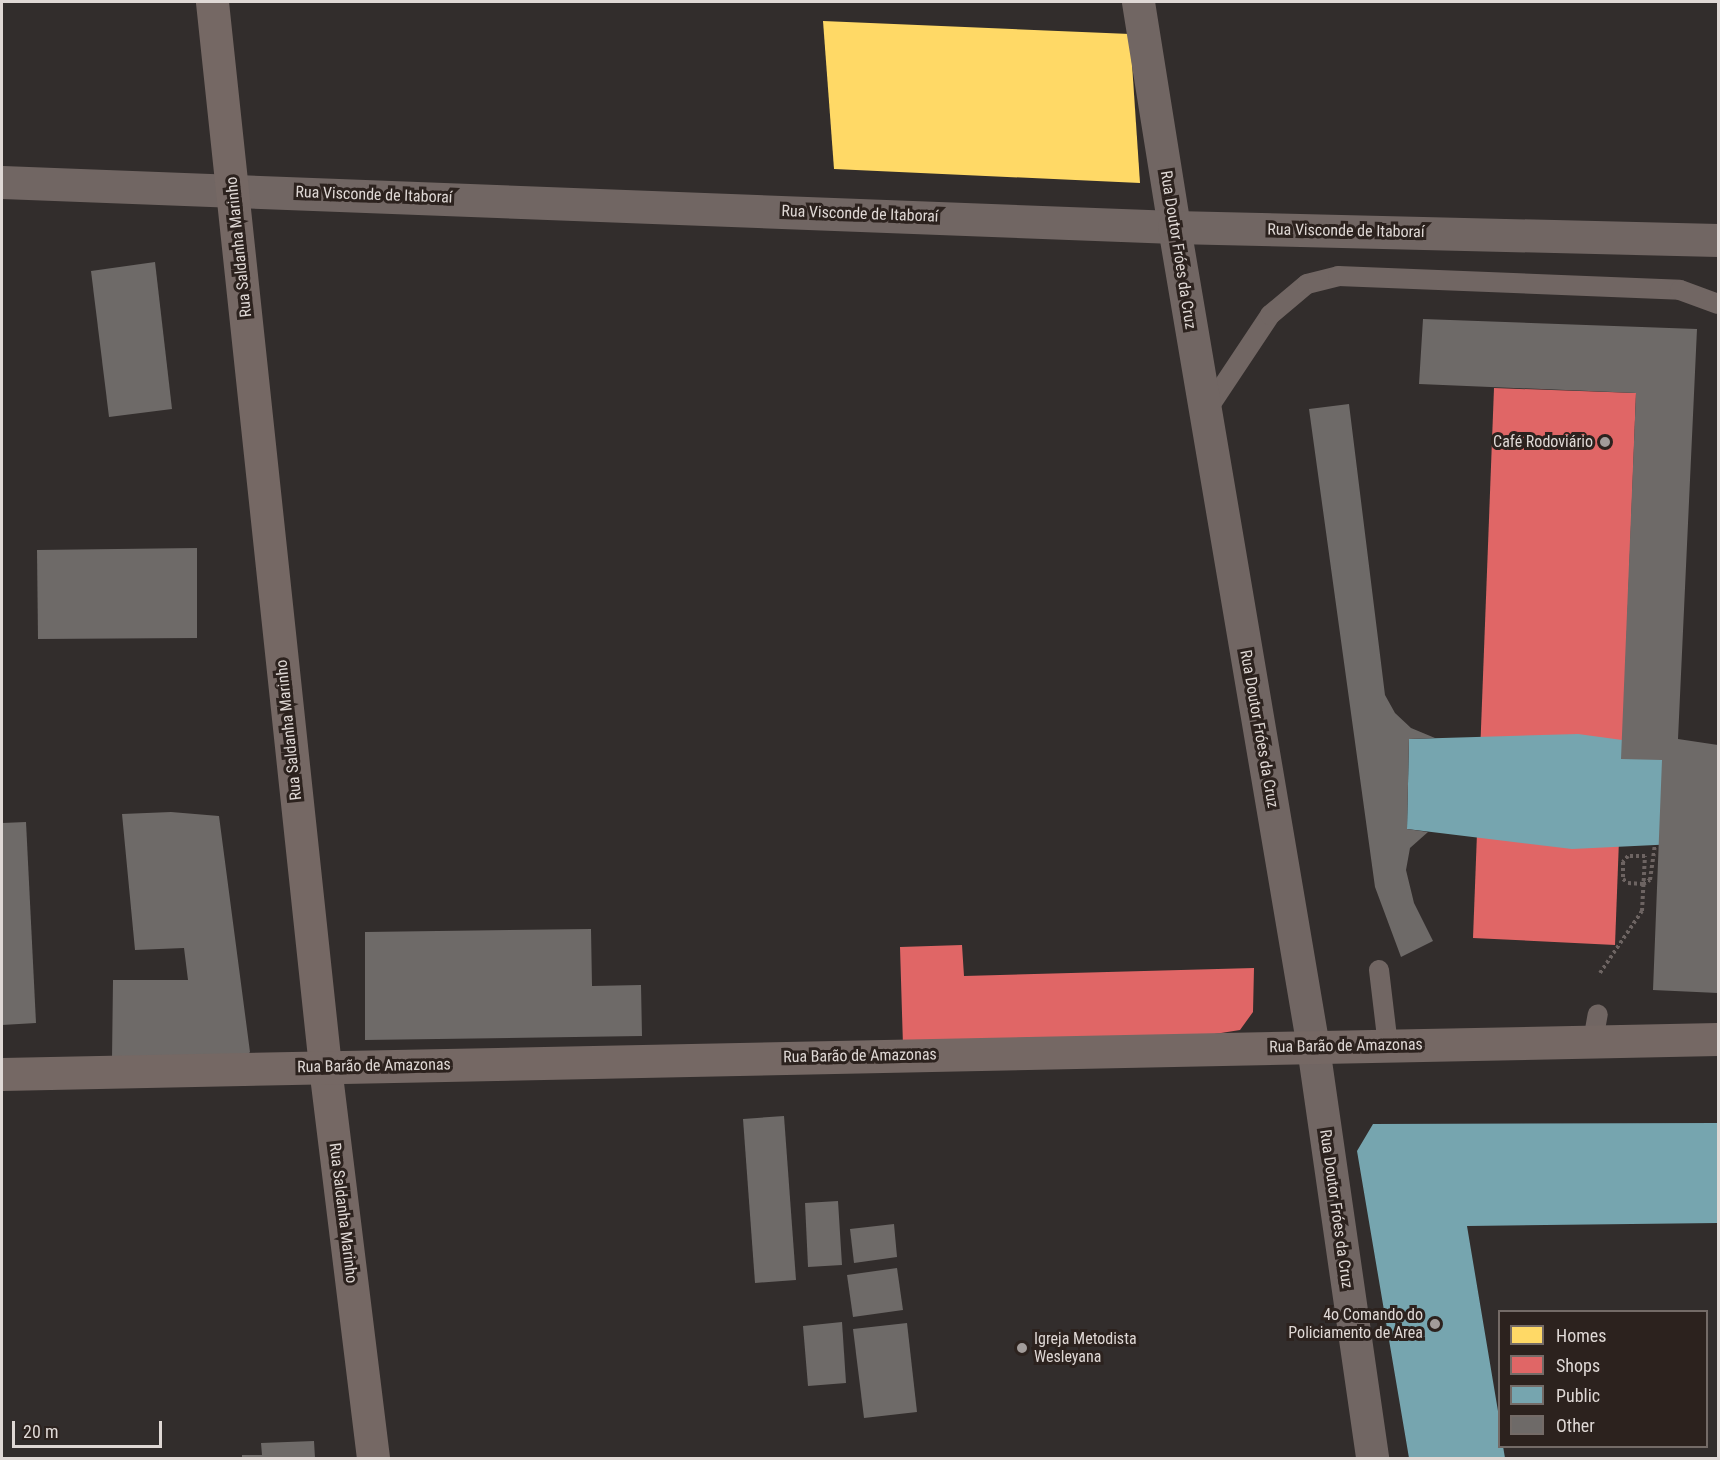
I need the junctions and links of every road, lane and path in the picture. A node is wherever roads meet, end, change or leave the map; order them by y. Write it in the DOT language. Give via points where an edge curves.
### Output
graph roads {
  1 [pos="212,2"];
  2 [pos="1138,2"];
  3 [pos="2,182"];
  4 [pos="232,189"];
  5 [pos="1174,227"];
  6 [pos="1719,240"];
  7 [pos="1719,304"];
  8 [pos="1205,413"];
  9 [pos="1655,845"];
  10 [pos="1379,970"];
  11 [pos="1600,973"];
  12 [pos="1719,1039"];
  13 [pos="1388,1046"];
  14 [pos="1313,1047"];
  15 [pos="325,1067"];
  16 [pos="2,1074"];
  17 [pos="373,1458"];
  18 [pos="1372,1458"];
  1 -- 4 [label="main road, Rua Saldanha Marinho"];
  2 -- 5 [label="street, Rua Doutor Fróes da Cruz"];
  3 -- 4 [label="street, Rua Visconde de Itaboraí"];
  4 -- 5 [label="street, Rua Visconde de Itaboraí"];
  4 -- 15 [label="main road, Rua Saldanha Marinho"];
  5 -- 6 [label="street, Rua Visconde de Itaboraí"];
  5 -- 8 [label="street, Rua Doutor Fróes da Cruz"];
  7 -- 8 [label="lane" via="1680,290 1338,276 1307,284 1270,315"];
  8 -- 14 [label="street, Rua Doutor Fróes da Cruz"];
  9 -- 11 [label="path, bridge" via="1650,880 1643,884 1623,879 1623,862 1628,856 1645,856 1642,911"];
  10 -- 13 [label="lane"];
  12 -- 13 [label="main road, Rua Barão de Amazonas" via="1595,1028"];
  13 -- 14 [label="main road, Rua Barão de Amazonas"];
  14 -- 15 [label="main road, Rua Barão de Amazonas"];
  14 -- 18 [label="street, Rua Doutor Fróes da Cruz"];
  15 -- 16 [label="main road, Rua Barão de Amazonas"];
  15 -- 17 [label="main road, Rua Saldanha Marinho"];
}
